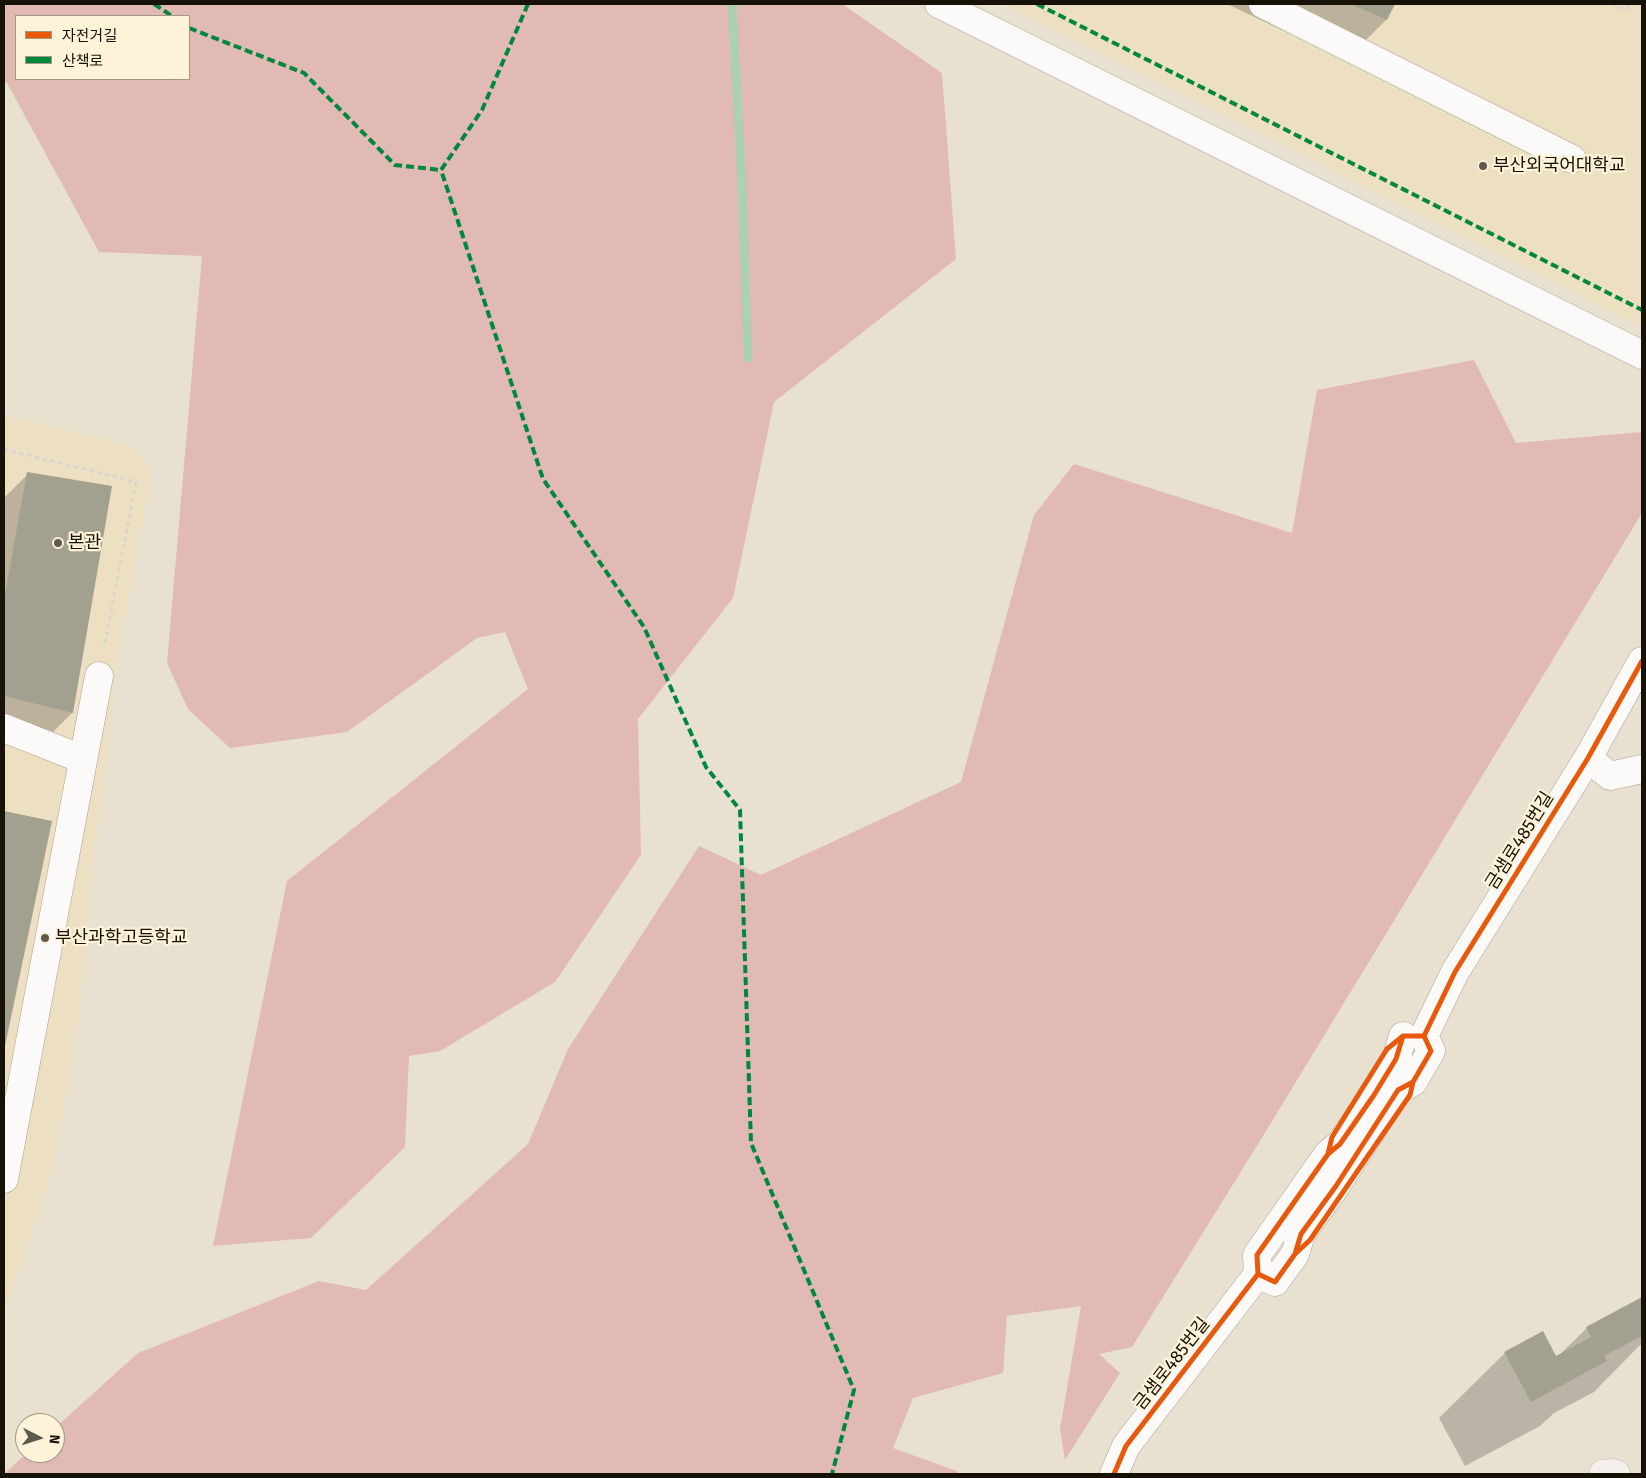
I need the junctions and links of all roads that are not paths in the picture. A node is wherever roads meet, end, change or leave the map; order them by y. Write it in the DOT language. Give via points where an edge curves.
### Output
graph roads {
  1 [pos="939,4"];
  2 [pos="1263,4"];
  3 [pos="1572,159"];
  4 [pos="1642,355"];
  5 [pos="1642,661"];
  6 [pos="98,676"];
  7 [pos="4,728"];
  8 [pos="1588,758"];
  9 [pos="82,759"];
  10 [pos="1642,769"];
  11 [pos="1414,1036"];
  12 [pos="4,1179"];
  13 [pos="1258,1274"];
  14 [pos="1114,1474"];
  15 [pos="1603,1474"];
  16 [pos="1616,1474"];
  1 -- 4 [label="street"];
  2 -- 3 [label="street"];
  5 -- 8 [label="street, 금샘로485번길"];
  6 -- 9 [label="street"];
  7 -- 9 [label="street"];
  8 -- 10 [label="street" via="1610,776"];
  8 -- 11 [label="street, 금샘로485번길"];
  9 -- 12 [label="street"];
  11 -- 13 [label="street, 금샘로485번길" via="1387,1048 1332,1137 1328,1154 1256,1255"];
  11 -- 13 [label="street" via="1431,1051 1413,1082 1398,1090 1301,1234 1295,1254 1275,1282"];
  13 -- 14 [label="street, 금샘로485번길" via="1126,1446"];
  15 -- 16 [label="main road"];
}
